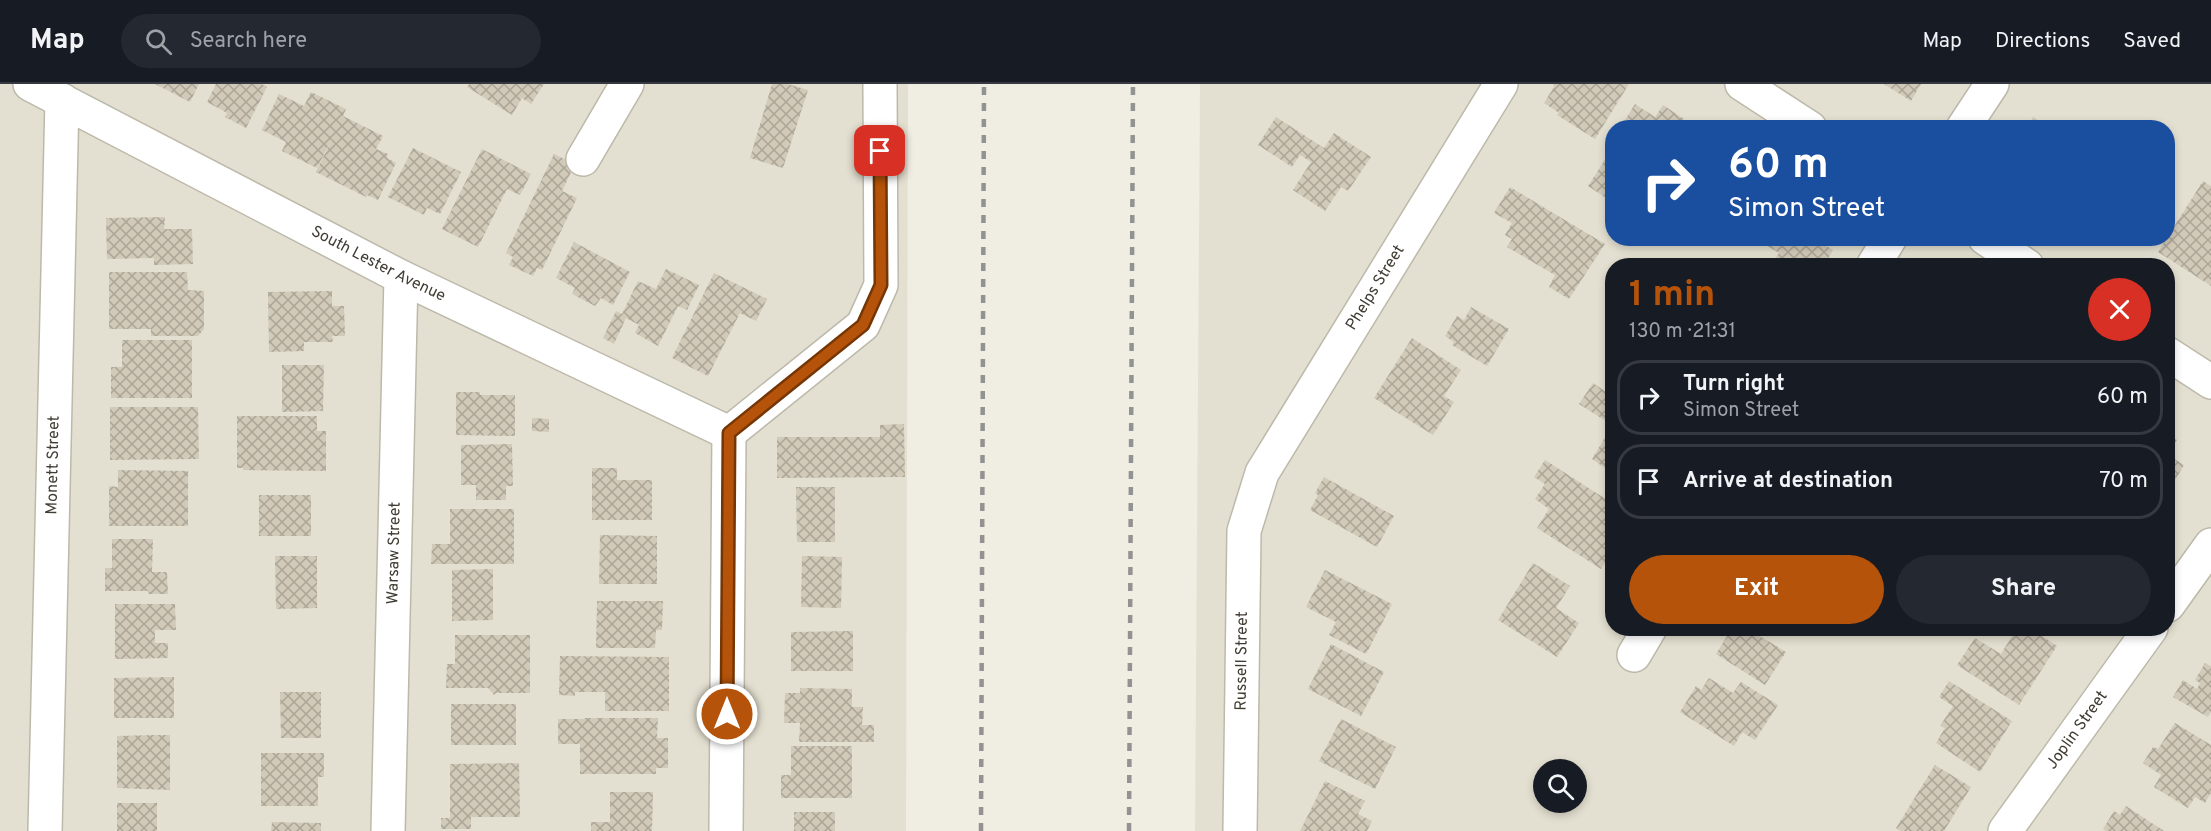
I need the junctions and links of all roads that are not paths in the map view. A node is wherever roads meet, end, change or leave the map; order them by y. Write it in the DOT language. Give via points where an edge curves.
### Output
graph roads {
  1 [pos="30,84"];
  2 [pos="627,84"];
  3 [pos="880,84"];
  4 [pos="1501,84"];
  5 [pos="1742,84"];
  6 [pos="1992,84"];
  7 [pos="62,100"];
  8 [pos="1798,120"];
  9 [pos="1968,120"];
  10 [pos="584,159"];
  11 [pos="1997,246"];
  12 [pos="2015,258"];
  13 [pos="401,277"];
  14 [pos="2175,359"];
  15 [pos="2211,382"];
  16 [pos="729,433"];
  17 [pos="1255,495"];
  18 [pos="2211,545"];
  19 [pos="2175,595"];
  20 [pos="2145,636"];
  21 [pos="45,831"];
  22 [pos="388,831"];
  23 [pos="726,831"];
  24 [pos="1240,831"];
  25 [pos="2005,831"];
  1 -- 7 [label="street, South Lester Avenue"];
  2 -- 10 [label="street"];
  3 -- 16 [label="street" via="881,285 863,325"];
  4 -- 17 [label="street, Phelps Street" via="1262,473"];
  5 -- 8 [label="street"];
  6 -- 9 [label="street"];
  7 -- 13 [label="street, South Lester Avenue"];
  7 -- 21 [label="street, Monett Street"];
  11 -- 12 [label="street"];
  13 -- 16 [label="street, South Lester Avenue"];
  13 -- 22 [label="street, Warsaw Street"];
  14 -- 15 [label="street"];
  16 -- 23 [label="street"];
  17 -- 24 [label="street, Russell Street" via="1244,531"];
  18 -- 19 [label="street"];
  20 -- 25 [label="street, Joplin Street"];
}
